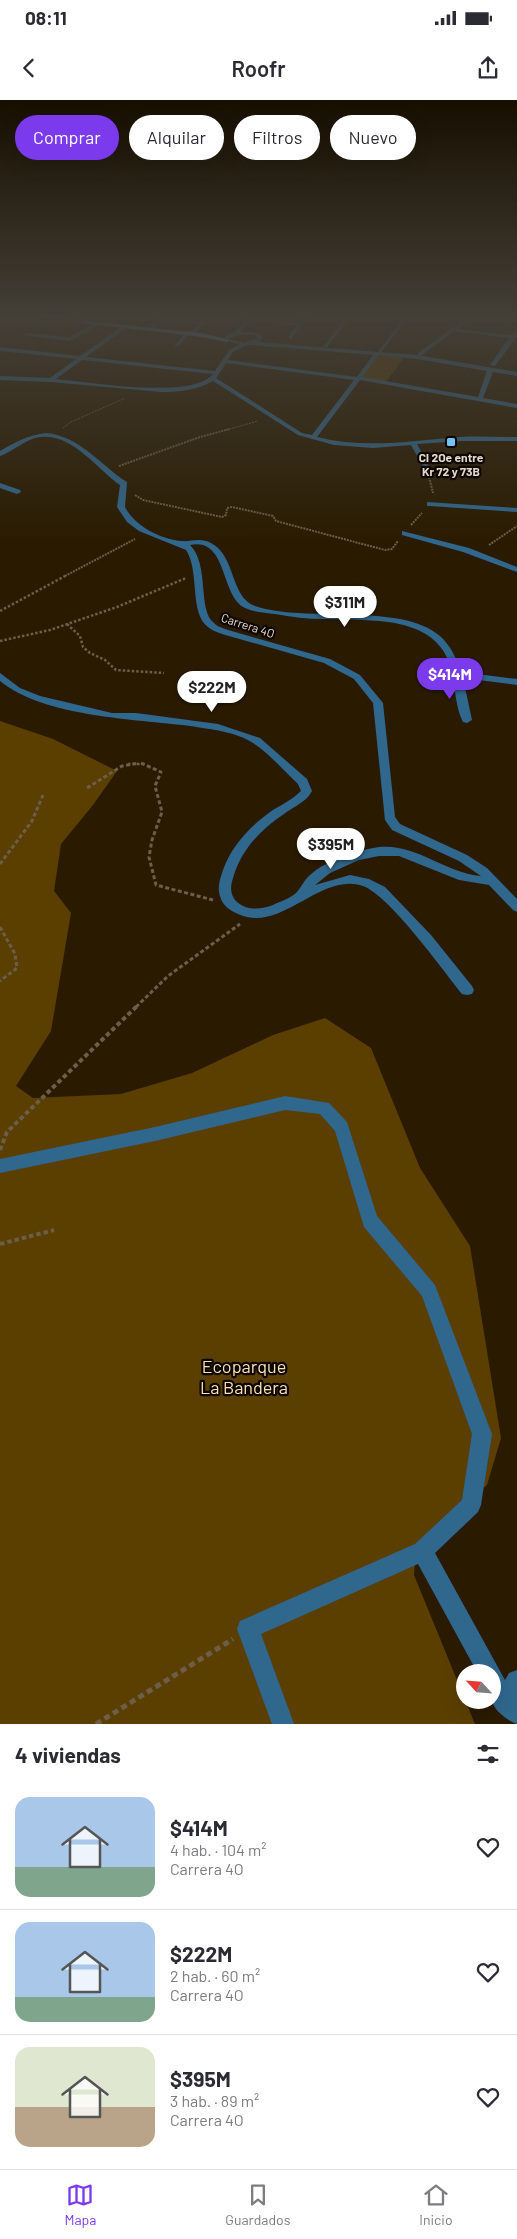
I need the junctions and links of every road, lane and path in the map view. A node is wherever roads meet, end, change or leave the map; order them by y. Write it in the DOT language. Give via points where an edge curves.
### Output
graph roads {
  1 [pos="138,392"];
  2 [pos="237,392"];
  3 [pos="348,392"];
  4 [pos="438,392"];
  5 [pos="483,392"];
  6 [pos="480,399"];
  7 [pos="517,406"];
  8 [pos="273,417"];
  9 [pos="52,435"];
  10 [pos="313,438"];
  11 [pos="517,438"];
  12 [pos="413,443"];
  13 [pos="0,454"];
  14 [pos="105,470"];
  15 [pos="428,470"];
  16 [pos="124,484"];
  17 [pos="0,485"];
  18 [pos="17,492"];
  19 [pos="430,504"];
  20 [pos="517,510"];
  21 [pos="517,526"];
  22 [pos="146,532"];
  23 [pos="405,533"];
  24 [pos="183,544"];
  25 [pos="476,554"];
  26 [pos="517,570"];
  27 [pos="198,572"];
  28 [pos="0,612"];
  29 [pos="67,624"];
  30 [pos="0,641"];
  31 [pos="164,673"];
  32 [pos="457,674"];
  33 [pos="0,676"];
  34 [pos="517,682"];
  35 [pos="467,720"];
  36 [pos="87,788"];
  37 [pos="43,795"];
  38 [pos="0,864"];
  39 [pos="493,881"];
  40 [pos="301,896"];
  41 [pos="231,905"];
  42 [pos="517,907"];
  43 [pos="255,914"];
  44 [pos="0,927"];
  45 [pos="0,982"];
  46 [pos="467,990"];
  47 [pos="0,1150"];
  48 [pos="0,1166"];
  49 [pos="54,1230"];
  50 [pos="0,1244"];
  51 [pos="422,1552"];
  52 [pos="248,1629"];
  53 [pos="485,1664"];
  54 [pos="517,1681"];
  55 [pos="501,1693"];
  56 [pos="511,1708"];
  57 [pos="96,1724"];
  58 [pos="283,1724"];
  1 -- 9 [label="path" via="71,422"];
  2 -- 8 [label="street"];
  3 -- 10 [label="street"];
  4 -- 6 [label="street"];
  5 -- 6 [label="street"];
  6 -- 7 [label="street"];
  8 -- 10 [label="street" via="300,434"];
  8 -- 14 [label="path" via="200,437"];
  9 -- 13 [label="street" via="35,436"];
  9 -- 14 [label="street" via="72,441"];
  10 -- 12 [label="street" via="354,446"];
  11 -- 12 [label="street"];
  12 -- 15 [label="street"];
  14 -- 16 [label="street"];
  15 -- 19 [label="path" via="434,497"];
  16 -- 22 [label="street" via="121,507 132,524"];
  16 -- 23 [label="path" via="143,500 222,517 226,515 227,508 232,507 386,550 392,549"];
  17 -- 18 [label="street"];
  19 -- 20 [label="street"];
  19 -- 23 [label="path"];
  21 -- 25 [label="path"];
  22 -- 24 [label="street"];
  22 -- 28 [label="path"];
  23 -- 25 [label="street"];
  24 -- 27 [label="street, Carrera 4O" via="190,549"];
  24 -- 32 [label="street" via="200,541 216,549 238,599 246,605 259,610 380,618 409,624 430,634 446,648"];
  25 -- 26 [label="street"];
  27 -- 29 [label="path" via="117,607"];
  27 -- 39 [label="street, Carrera 4O" via="203,613 212,626 327,661 357,677 369,689 378,703 380,714 389,817 396,827 463,858 483,870"];
  29 -- 30 [label="path"];
  29 -- 31 [label="path" via="80,636 83,647 116,670"];
  32 -- 34 [label="street"];
  32 -- 35 [label="street"];
  33 -- 41 [label="street" via="17,690 37,698 112,716 218,727 256,740 303,782 307,791 300,800 252,832 231,860 223,887"];
  36 -- 41 [label="path" via="128,763 150,764 161,772 153,787 162,812 151,842 149,869 156,885"];
  37 -- 38 [label="path" via="32,821"];
  39 -- 40 [label="street" via="459,877 412,857 388,851 360,855 326,869 307,883"];
  39 -- 42 [label="street, Carrera 4O"];
  40 -- 43 [label="street" via="276,909"];
  40 -- 46 [label="street" via="327,884 350,879 381,890"];
  41 -- 43 [label="street"];
  43 -- 47 [label="path" via="168,976 7,1132"];
  44 -- 45 [label="path" via="15,954 17,968"];
  48 -- 51 [label="street" via="285,1103 324,1108 342,1127 370,1221 429,1291 482,1434 471,1505"];
  49 -- 50 [label="path"];
  51 -- 52 [label="street"];
  51 -- 53 [label="street"];
  52 -- 57 [label="path"];
  52 -- 58 [label="street"];
  54 -- 56 [label="street"];
  55 -- 56 [label="street"];
}
